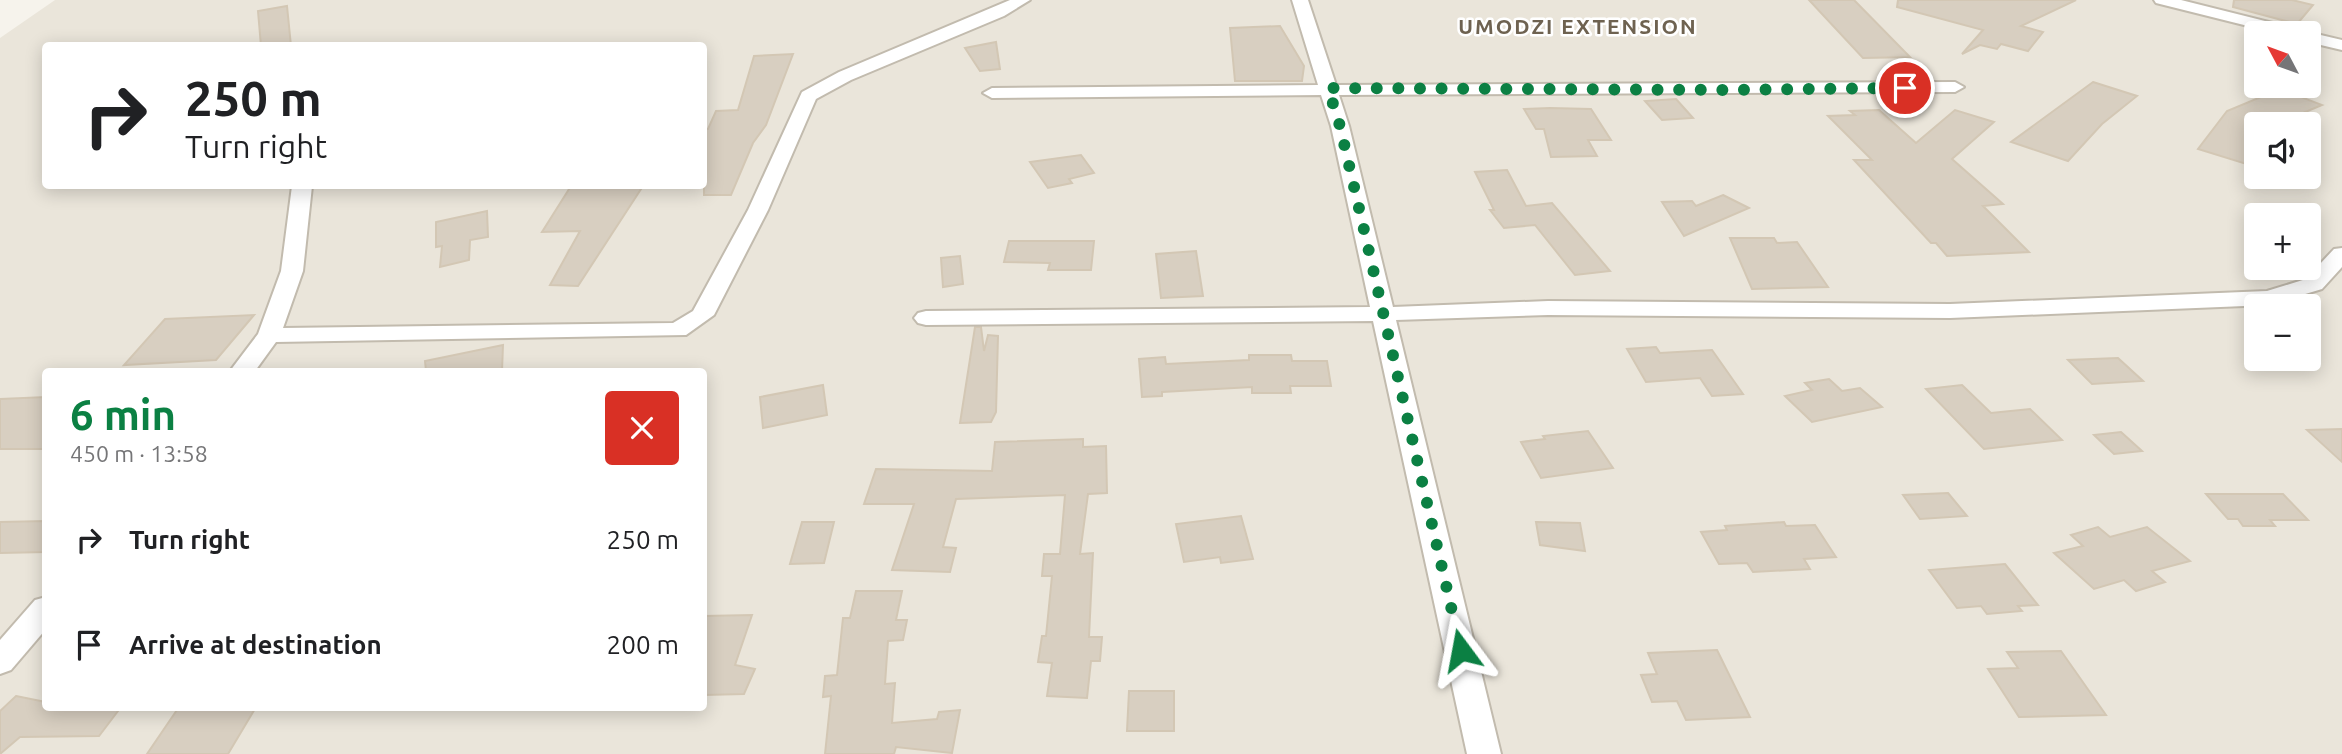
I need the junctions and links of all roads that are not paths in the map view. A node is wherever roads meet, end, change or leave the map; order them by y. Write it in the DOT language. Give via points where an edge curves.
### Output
graph roads {
  1 [pos="1022,0"];
  2 [pos="1300,0"];
  3 [pos="2162,0"];
  4 [pos="2247,21"];
  5 [pos="2321,40"];
  6 [pos="2342,45"];
  7 [pos="1955,87"];
  8 [pos="1328,88"];
  9 [pos="992,93"];
  10 [pos="302,189"];
  11 [pos="2342,254"];
  12 [pos="1384,314"];
  13 [pos="926,318"];
  14 [pos="269,335"];
  15 [pos="244,368"];
  16 [pos="42,613"];
  17 [pos="0,661"];
  18 [pos="1484,754"];
  1 -- 14 [label="street" via="808,96 758,210 702,315 678,330"];
  2 -- 8 [label="street"];
  3 -- 4 [label="street"];
  5 -- 6 [label="street"];
  7 -- 8 [label="street"];
  8 -- 9 [label="street"];
  8 -- 12 [label="street"];
  10 -- 14 [label="street" via="292,271"];
  11 -- 12 [label="street" via="2314,284 2269,298 1950,311 1548,308"];
  12 -- 13 [label="street"];
  12 -- 18 [label="street"];
  14 -- 15 [label="street"];
  16 -- 17 [label="street"];
}
